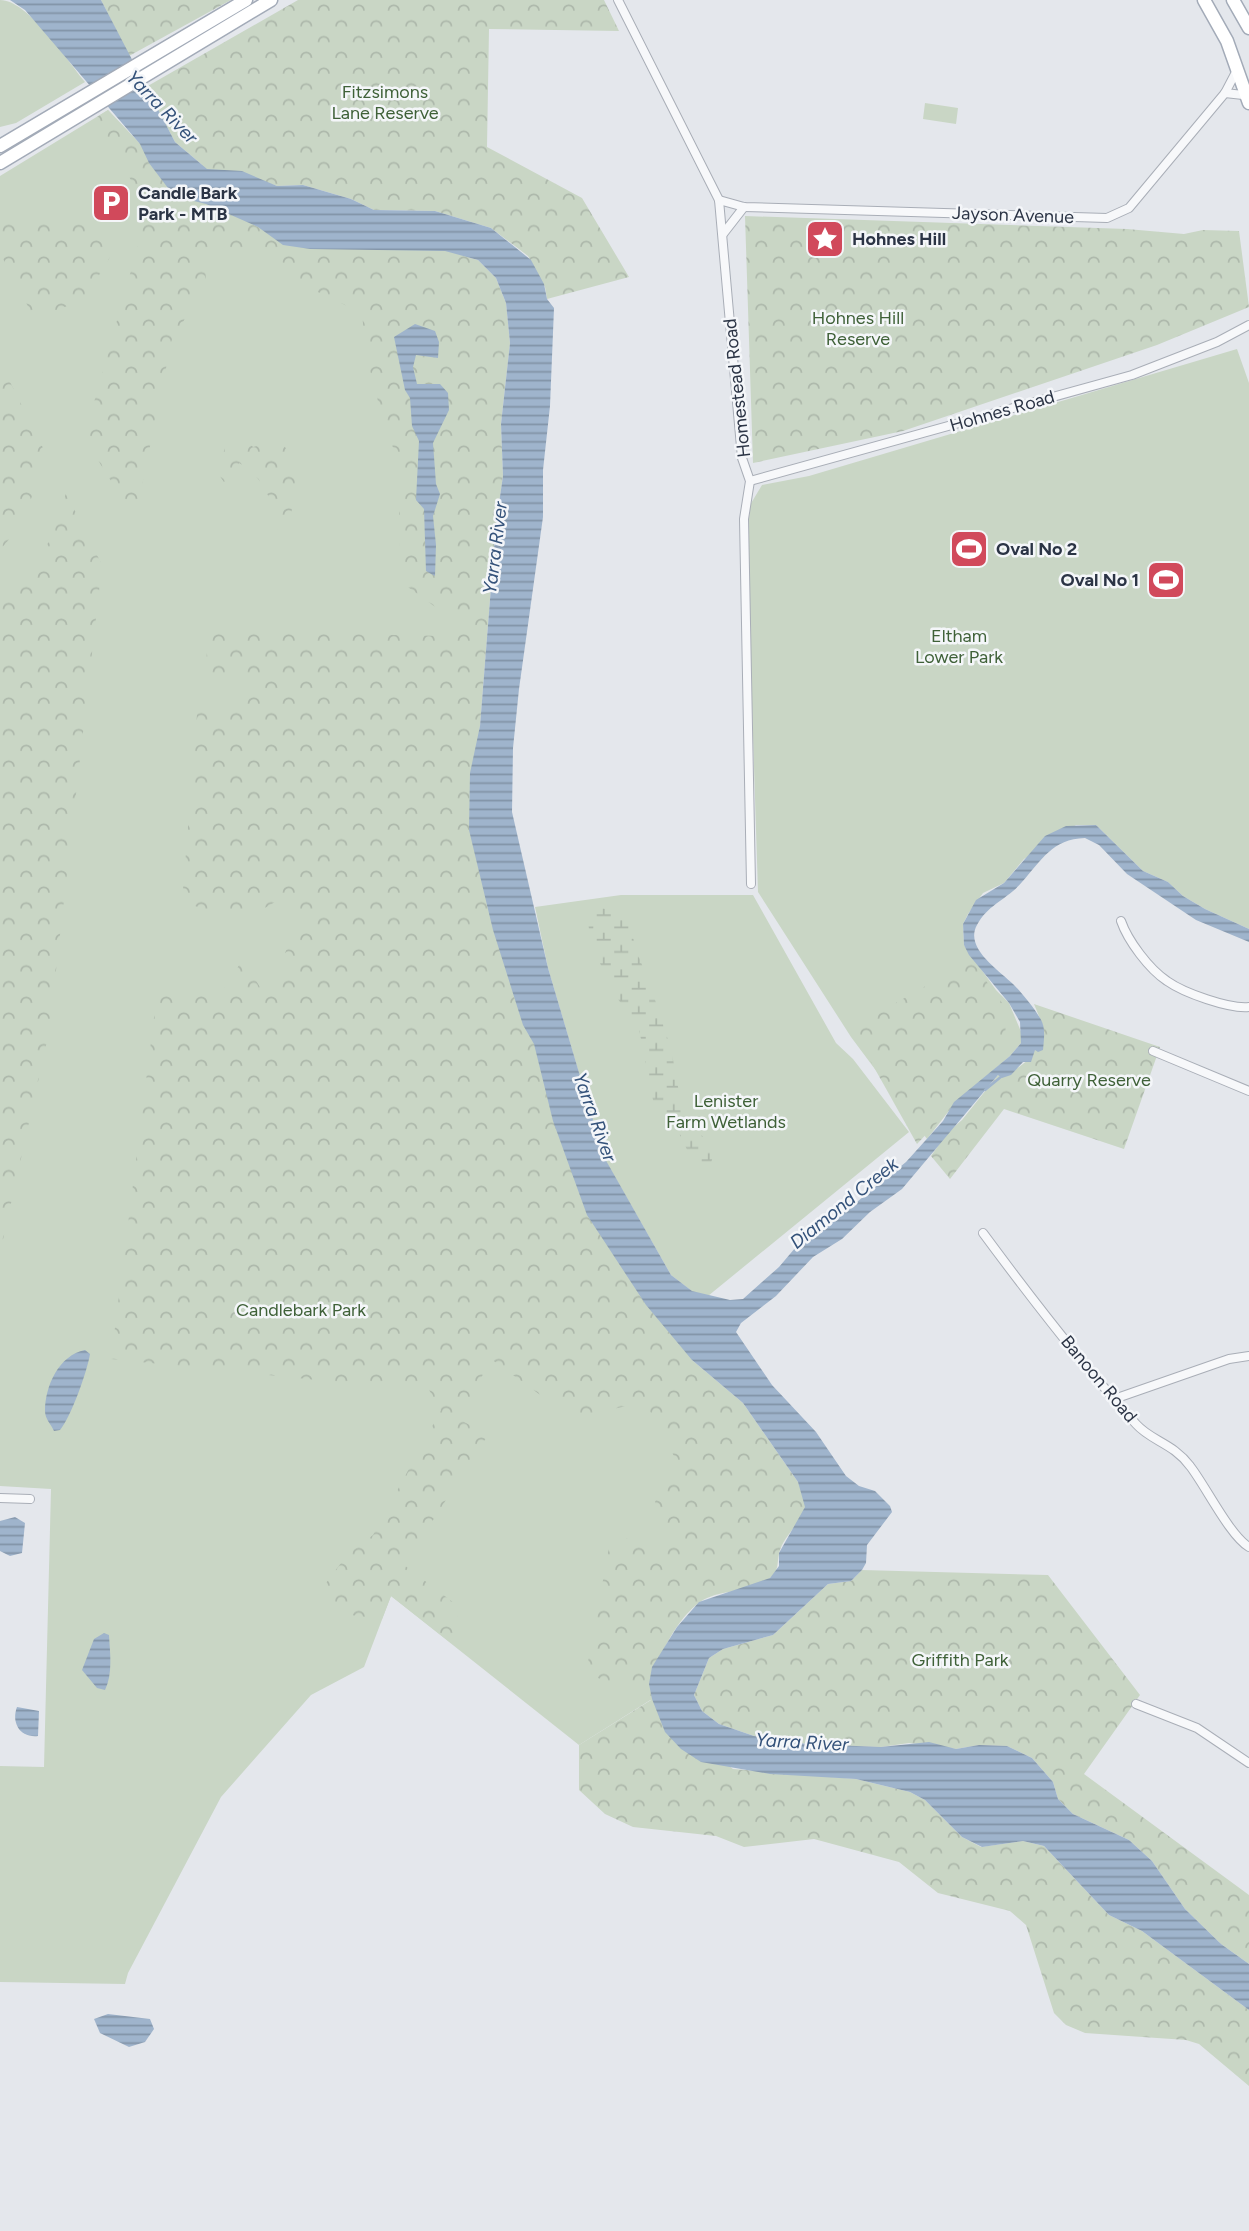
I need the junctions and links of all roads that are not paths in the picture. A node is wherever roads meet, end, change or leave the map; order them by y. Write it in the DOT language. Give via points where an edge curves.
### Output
graph roads {
  1 [pos="246,0"];
  2 [pos="271,0"];
  3 [pos="618,0"];
  4 [pos="1204,0"];
  5 [pos="1233,0"];
  6 [pos="1248,25"];
  7 [pos="162,56"];
  8 [pos="1238,67"];
  9 [pos="1226,93"];
  10 [pos="1249,101"];
  11 [pos="64,114"];
  12 [pos="0,146"];
  13 [pos="0,163"];
  14 [pos="719,200"];
  15 [pos="744,207"];
  16 [pos="723,233"];
  17 [pos="1249,325"];
  18 [pos="750,481"];
  19 [pos="751,884"];
  20 [pos="1121,921"];
  21 [pos="1249,1007"];
  22 [pos="1153,1051"];
  23 [pos="1249,1091"];
  24 [pos="983,1233"];
  25 [pos="1249,1356"];
  26 [pos="1116,1398"];
  27 [pos="0,1498"];
  28 [pos="30,1499"];
  29 [pos="1249,1547"];
  30 [pos="1136,1704"];
  31 [pos="1249,1763"];
  1 -- 7 [label="main road"];
  2 -- 7 [label="main road"];
  3 -- 14 [label="street, Homestead Road"];
  4 -- 8 [label="main road"];
  5 -- 6 [label="main road"];
  7 -- 11 [label="main road"];
  8 -- 9 [label="street, Jayson Avenue"];
  8 -- 10 [label="main road"];
  9 -- 10 [label="street"];
  9 -- 15 [label="street, Jayson Avenue" via="1129,208 1108,218"];
  11 -- 12 [label="main road"];
  11 -- 13 [label="main road"];
  14 -- 15 [label="street, Jayson Avenue"];
  14 -- 16 [label="street, Homestead Road"];
  15 -- 16 [label="street"];
  16 -- 18 [label="street, Homestead Road" via="742,458"];
  17 -- 18 [label="street, Hohnes Road" via="1132,374"];
  18 -- 19 [label="street, Homestead Road" via="744,519"];
  20 -- 21 [label="street" via="1126,934 1166,981 1228,1006"];
  22 -- 23 [label="street"];
  24 -- 26 [label="street, Banoon Road" via="1047,1320"];
  25 -- 26 [label="street"];
  26 -- 29 [label="street, Banoon Road" via="1143,1430 1169,1444 1191,1466 1208,1497"];
  27 -- 28 [label="street"];
  30 -- 31 [label="street" via="1196,1728"];
}
